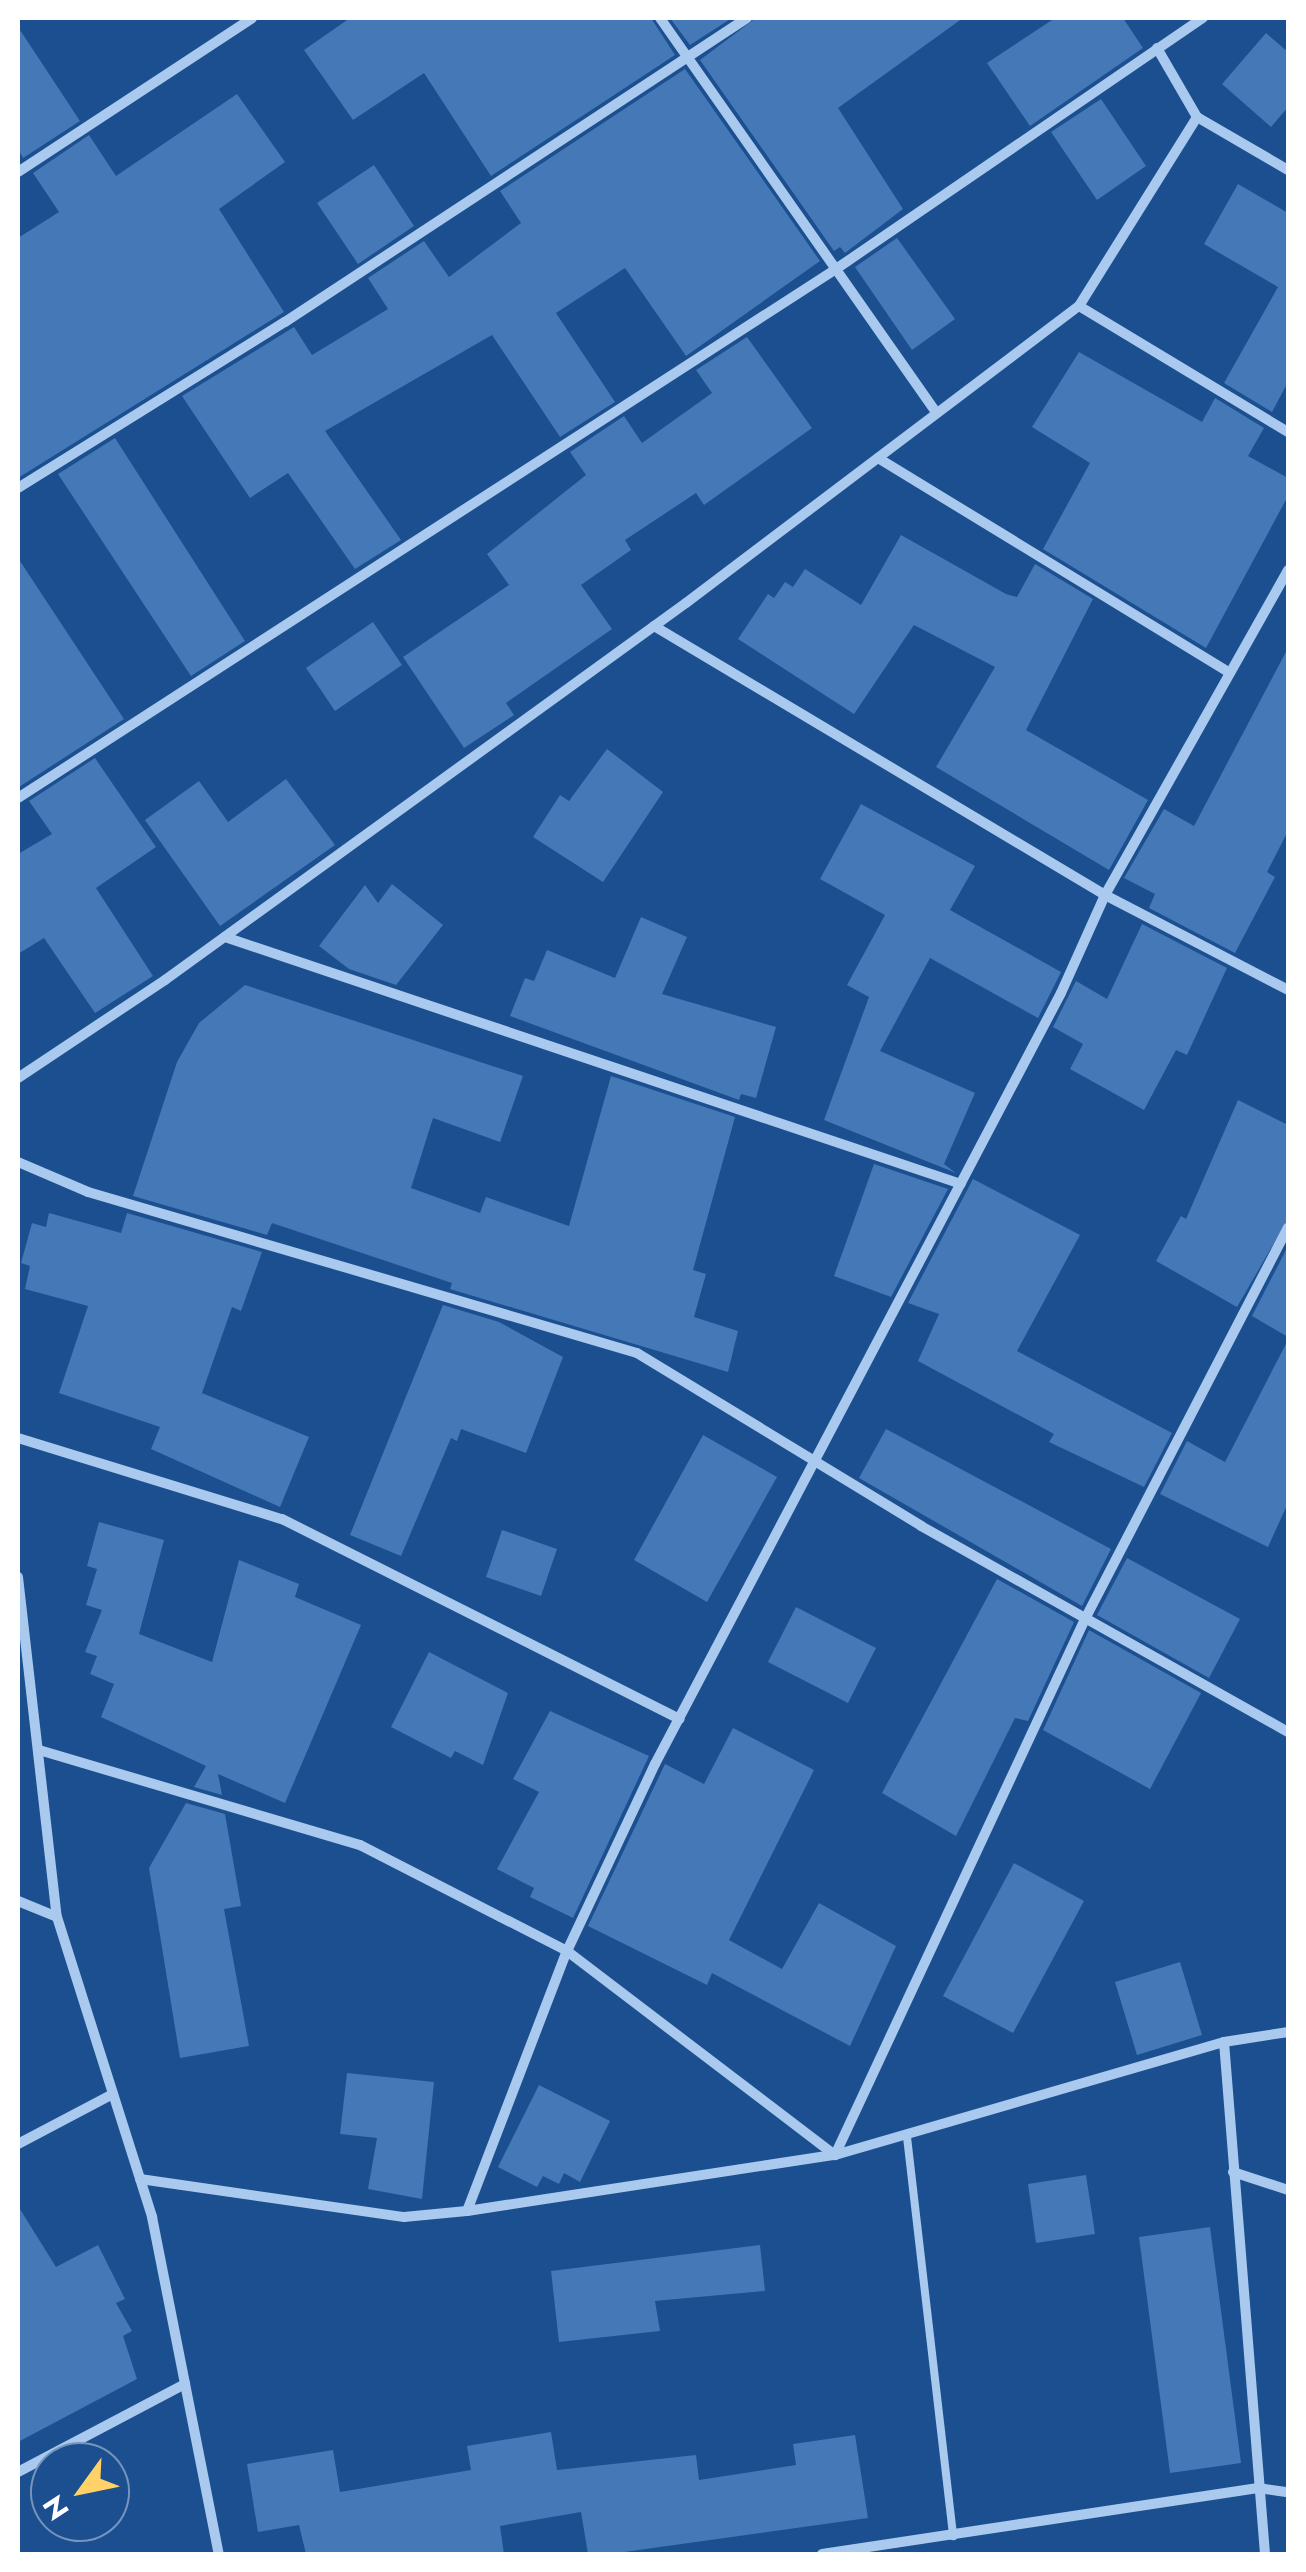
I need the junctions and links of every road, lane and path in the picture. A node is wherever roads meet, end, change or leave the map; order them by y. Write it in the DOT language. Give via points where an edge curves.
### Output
graph roads {
  1 [pos="252,18"];
  2 [pos="660,18"];
  3 [pos="747,18"];
  4 [pos="1203,18"];
  5 [pos="1157,48"];
  6 [pos="689,60"];
  7 [pos="1197,118"];
  8 [pos="1288,170"];
  9 [pos="18,172"];
  10 [pos="836,269"];
  11 [pos="1078,306"];
  12 [pos="937,413"];
  13 [pos="1288,432"];
  14 [pos="878,458"];
  15 [pos="18,488"];
  16 [pos="1288,570"];
  17 [pos="654,626"];
  18 [pos="1230,673"];
  19 [pos="18,798"];
  20 [pos="1105,895"];
  21 [pos="224,936"];
  22 [pos="1288,990"];
  23 [pos="18,1078"];
  24 [pos="18,1162"];
  25 [pos="962,1184"];
  26 [pos="1288,1228"];
  27 [pos="18,1438"];
  28 [pos="816,1462"];
  29 [pos="18,1578"];
  30 [pos="1086,1619"];
  31 [pos="678,1720"];
  32 [pos="1288,1732"];
  33 [pos="39,1750"];
  34 [pos="18,1902"];
  35 [pos="57,1917"];
  36 [pos="567,1951"];
  37 [pos="1288,2032"];
  38 [pos="1224,2042"];
  39 [pos="113,2094"];
  40 [pos="907,2137"];
  41 [pos="18,2144"];
  42 [pos="835,2155"];
  43 [pos="1233,2172"];
  44 [pos="140,2179"];
  45 [pos="1288,2190"];
  46 [pos="467,2211"];
  47 [pos="185,2384"];
  48 [pos="18,2472"];
  49 [pos="1258,2488"];
  50 [pos="1288,2492"];
  51 [pos="953,2536"];
  52 [pos="219,2554"];
  53 [pos="822,2554"];
  54 [pos="1265,2554"];
  1 -- 9 [label="street"];
  2 -- 6 [label="street"];
  3 -- 6 [label="street"];
  4 -- 5 [label="street"];
  5 -- 7 [label="street"];
  5 -- 10 [label="street"];
  6 -- 10 [label="street"];
  6 -- 15 [label="street"];
  7 -- 8 [label="street"];
  7 -- 11 [label="street"];
  10 -- 12 [label="street"];
  10 -- 19 [label="street"];
  11 -- 12 [label="street"];
  11 -- 13 [label="street"];
  12 -- 14 [label="street"];
  14 -- 17 [label="street"];
  14 -- 18 [label="street"];
  16 -- 18 [label="street"];
  17 -- 20 [label="street"];
  17 -- 21 [label="street"];
  18 -- 20 [label="street"];
  20 -- 22 [label="street"];
  20 -- 25 [label="street"];
  21 -- 23 [label="street"];
  21 -- 25 [label="street"];
  24 -- 28 [label="street" via="88,1192 637,1353"];
  25 -- 28 [label="street"];
  26 -- 30 [label="street"];
  27 -- 31 [label="street" via="282,1519"];
  28 -- 30 [label="street"];
  28 -- 31 [label="street"];
  29 -- 33 [label="street"];
  30 -- 32 [label="street"];
  30 -- 42 [label="street"];
  31 -- 36 [label="street"];
  33 -- 35 [label="street"];
  33 -- 36 [label="street" via="360,1845"];
  34 -- 35 [label="street"];
  35 -- 39 [label="street"];
  36 -- 42 [label="street"];
  36 -- 46 [label="street"];
  37 -- 38 [label="street"];
  38 -- 40 [label="street"];
  38 -- 43 [label="street"];
  39 -- 41 [label="street"];
  39 -- 44 [label="street"];
  40 -- 42 [label="street"];
  40 -- 51 [label="lane"];
  42 -- 46 [label="street"];
  43 -- 45 [label="street"];
  43 -- 49 [label="street"];
  44 -- 46 [label="street" via="404,2217"];
  44 -- 47 [label="street"];
  47 -- 48 [label="street"];
  47 -- 52 [label="street"];
  49 -- 50 [label="street"];
  49 -- 51 [label="street"];
  49 -- 54 [label="street"];
  51 -- 53 [label="street"];
}
